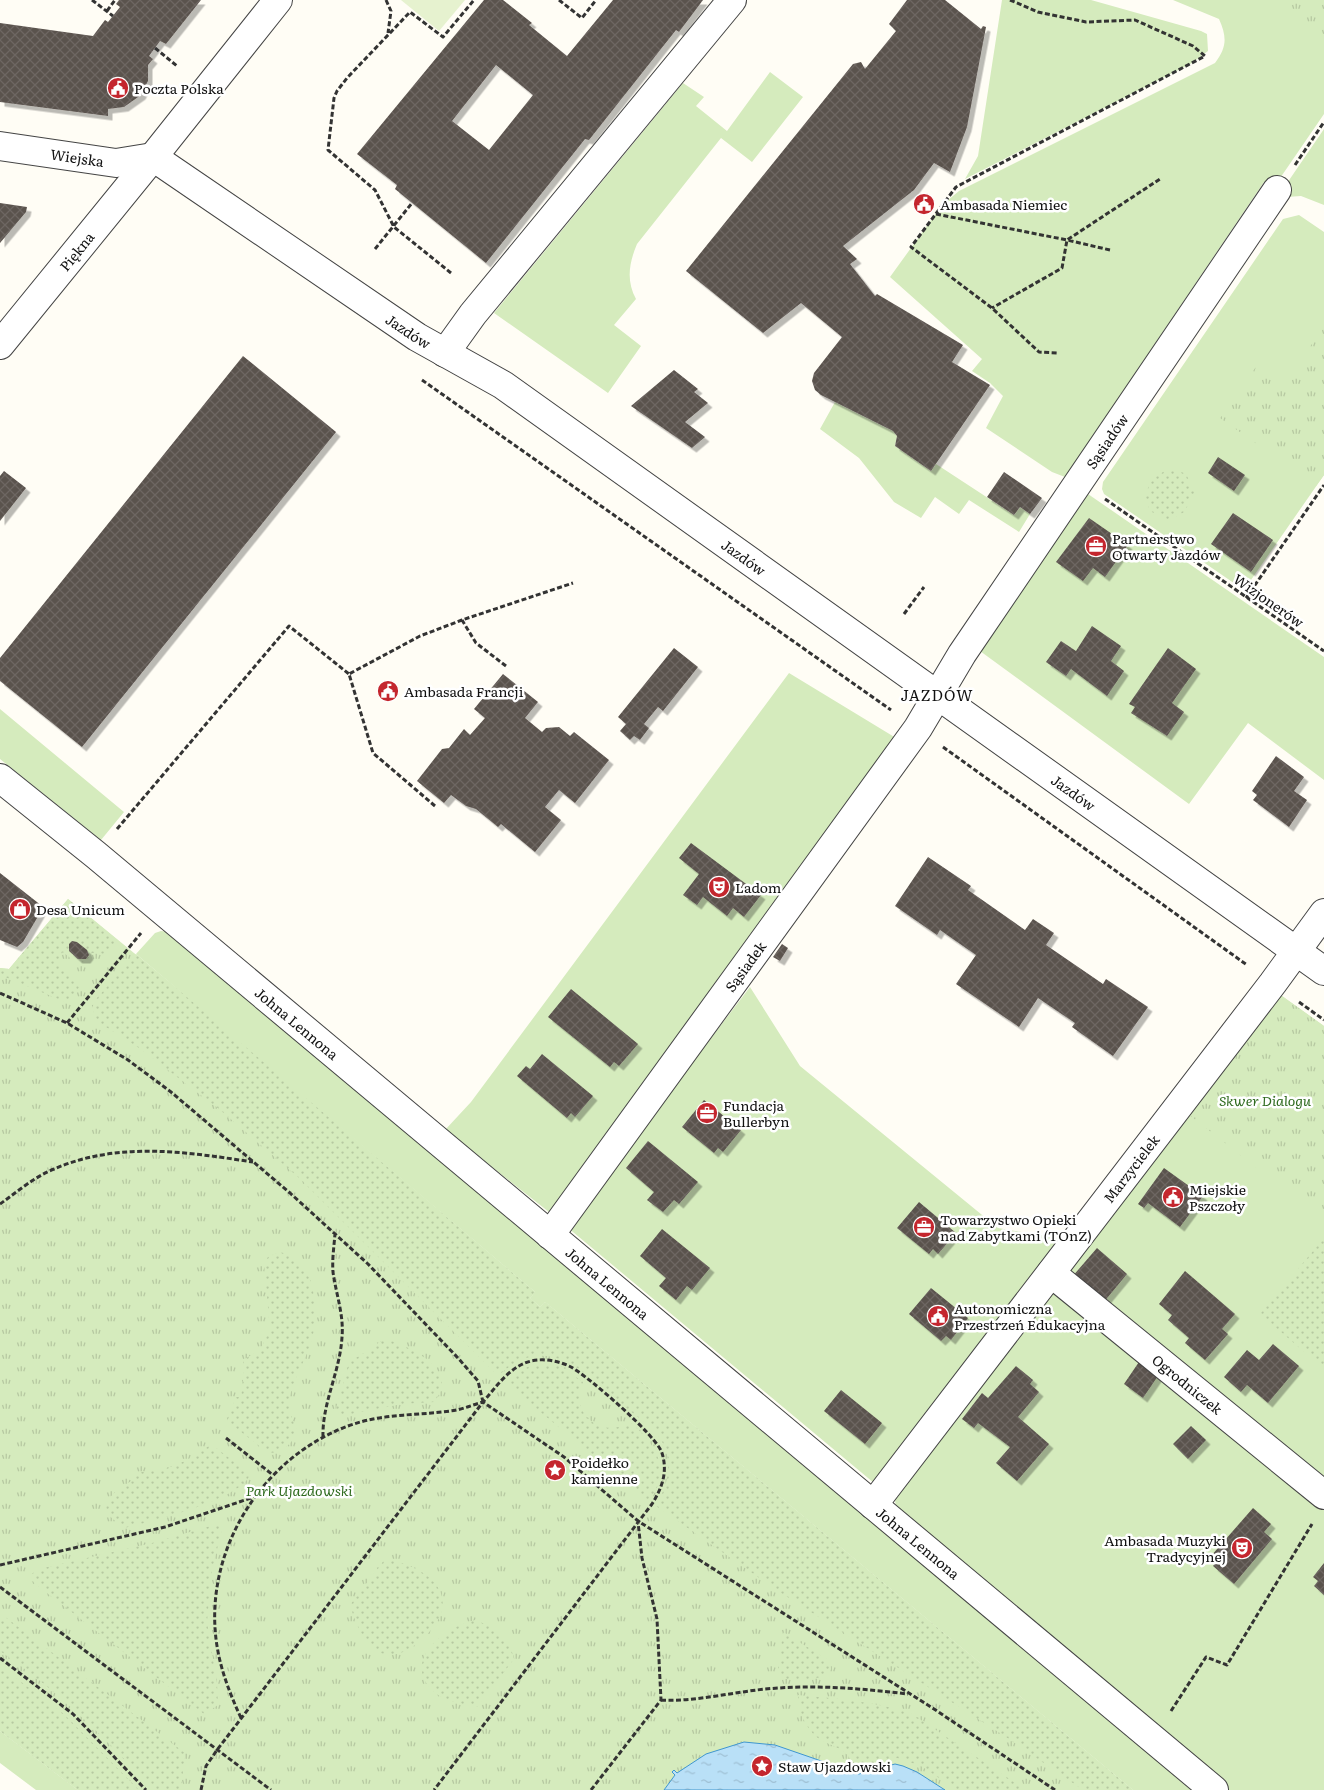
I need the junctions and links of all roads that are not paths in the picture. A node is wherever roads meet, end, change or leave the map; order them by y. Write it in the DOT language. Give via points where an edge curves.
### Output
graph roads {
  1 [pos="278,0"];
  2 [pos="732,0"];
  3 [pos="0,146"];
  4 [pos="153,157"];
  5 [pos="1277,190"];
  6 [pos="0,345"];
  7 [pos="445,353"];
  8 [pos="937,694"];
  9 [pos="0,778"];
  10 [pos="1324,913"];
  11 [pos="1296,952"];
  12 [pos="1324,971"];
  13 [pos="550,1235"];
  14 [pos="1051,1273"];
  15 [pos="1324,1495"];
  16 [pos="873,1505"];
  17 [pos="1214,1790"];
  1 -- 4 [label="street, Piękna"];
  2 -- 7 [label="street" via="473,314"];
  3 -- 4 [label="street, Wiejska" via="116,163"];
  4 -- 6 [label="street, Piękna"];
  4 -- 7 [label="street, Jazdów"];
  5 -- 8 [label="street, Sąsiadów"];
  7 -- 8 [label="street, Jazdów" via="518,396"];
  8 -- 11 [label="street, Jazdów"];
  8 -- 13 [label="street, Sąsiadek" via="918,728"];
  9 -- 13 [label="street, Johna Lennona" via="96,854"];
  10 -- 11 [label="street, Marzycielek"];
  11 -- 12 [label="street, Jazdów"];
  11 -- 14 [label="street, Marzycielek"];
  13 -- 16 [label="street, Johna Lennona"];
  14 -- 15 [label="street, Ogrodniczek"];
  14 -- 16 [label="street, Marzycielek"];
  16 -- 17 [label="street, Johna Lennona"];
}
